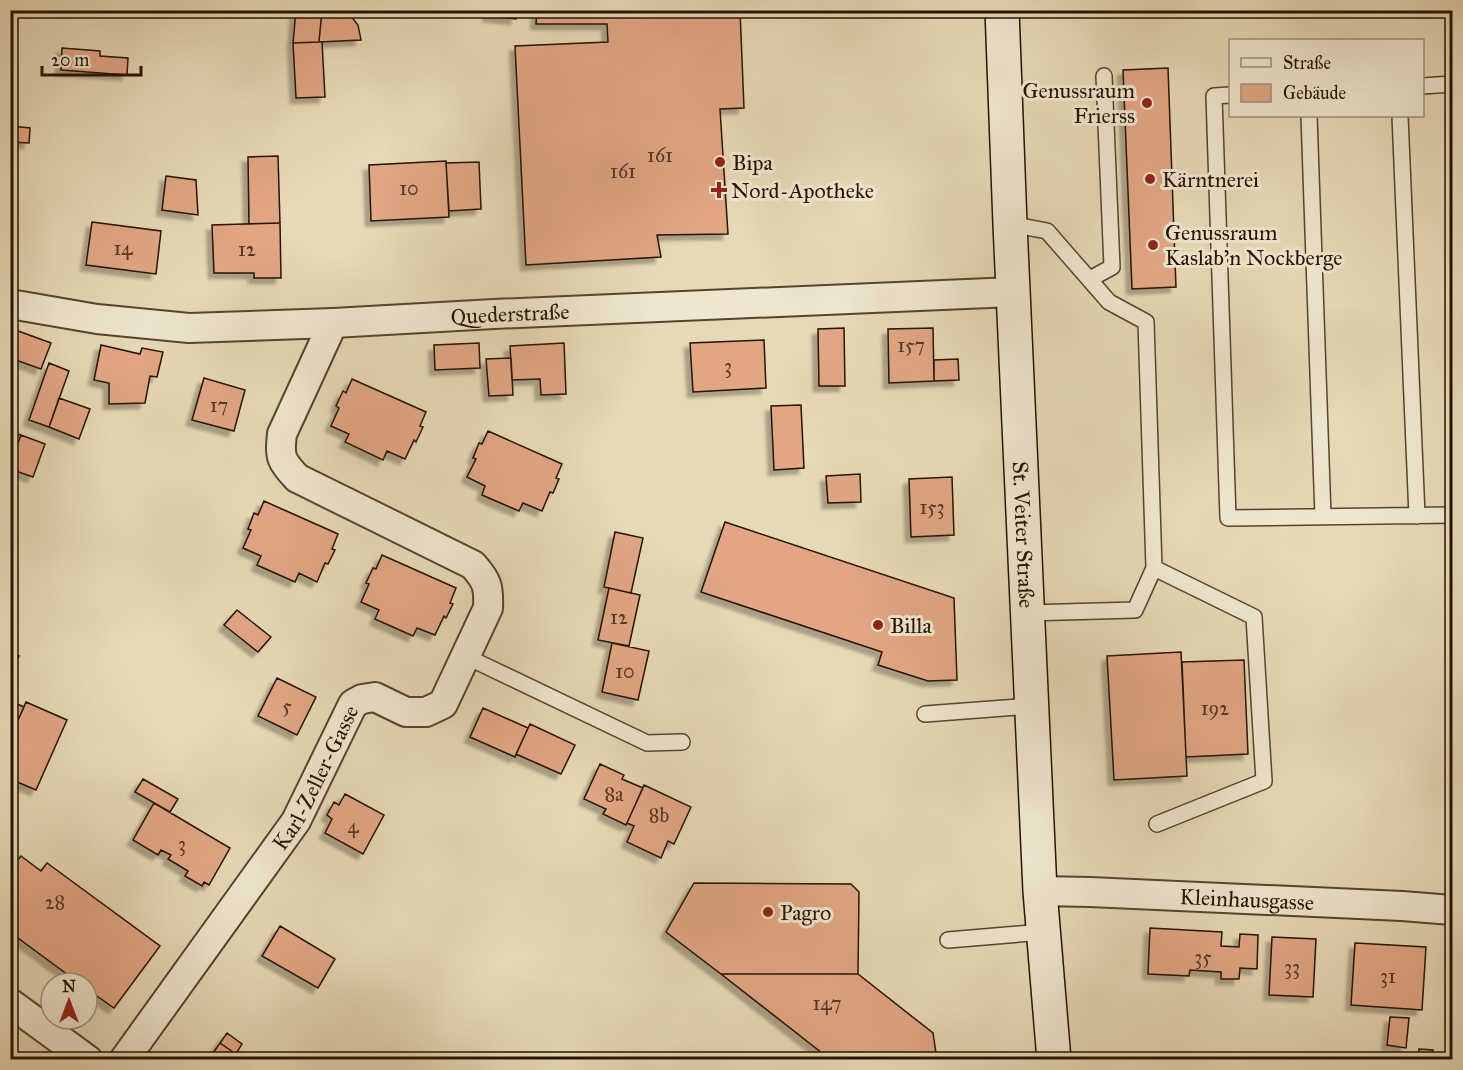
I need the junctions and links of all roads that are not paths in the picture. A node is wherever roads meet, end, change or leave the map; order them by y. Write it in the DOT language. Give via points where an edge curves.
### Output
graph roads {
  1 [pos="1002,10"];
  2 [pos="1104,76"];
  3 [pos="1452,84"];
  4 [pos="1424,86"];
  5 [pos="1229,95"];
  6 [pos="1309,117"];
  7 [pos="1400,117"];
  8 [pos="1010,224"];
  9 [pos="1090,279"];
  10 [pos="1013,292"];
  11 [pos="10,304"];
  12 [pos="333,323"];
  13 [pos="1452,515"];
  14 [pos="1417,516"];
  15 [pos="1323,517"];
  16 [pos="1154,568"];
  17 [pos="1027,613"];
  18 [pos="465,656"];
  19 [pos="1031,706"];
  20 [pos="925,714"];
  21 [pos="682,742"];
  22 [pos="1157,824"];
  23 [pos="1040,891"];
  24 [pos="1452,910"];
  25 [pos="1043,932"];
  26 [pos="948,940"];
  27 [pos="10,1003"];
  28 [pos="88,1059"];
  29 [pos="124,1059"];
  30 [pos="1054,1059"];
  1 -- 8 [label="main road, St. Veiter Straße"];
  2 -- 9 [label="lane" via="1112,267"];
  3 -- 4 [label="lane"];
  5 -- 15 [label="lane" via="1214,96 1228,518"];
  6 -- 15 [label="lane"];
  7 -- 14 [label="lane"];
  8 -- 9 [label="lane" via="1047,231"];
  8 -- 10 [label="main road, St. Veiter Straße"];
  9 -- 16 [label="lane" via="1109,302 1146,322"];
  10 -- 12 [label="street, Quederstraße"];
  10 -- 17 [label="main road, St. Veiter Straße"];
  11 -- 12 [label="street, Quederstraße" via="97,319 189,328"];
  12 -- 18 [label="street, Karl-Zeller-Gasse" via="282,434 284,464 297,478 473,565 484,578 488,608"];
  13 -- 14 [label="lane"];
  14 -- 15 [label="lane"];
  16 -- 17 [label="lane" via="1135,610"];
  16 -- 22 [label="lane" via="1254,617 1264,781"];
  17 -- 19 [label="main road, St. Veiter Straße"];
  18 -- 21 [label="lane" via="647,743"];
  18 -- 29 [label="street, Karl-Zeller-Gasse" via="443,704 426,712 406,712 375,697 352,704 296,821"];
  19 -- 20 [label="lane"];
  19 -- 23 [label="main road, St. Veiter Straße"];
  23 -- 24 [label="street, Kleinhausgasse"];
  23 -- 25 [label="main road, St. Veiter Straße"];
  25 -- 26 [label="lane"];
  25 -- 30 [label="main road, St. Veiter Straße"];
  27 -- 28 [label="street"];
}
